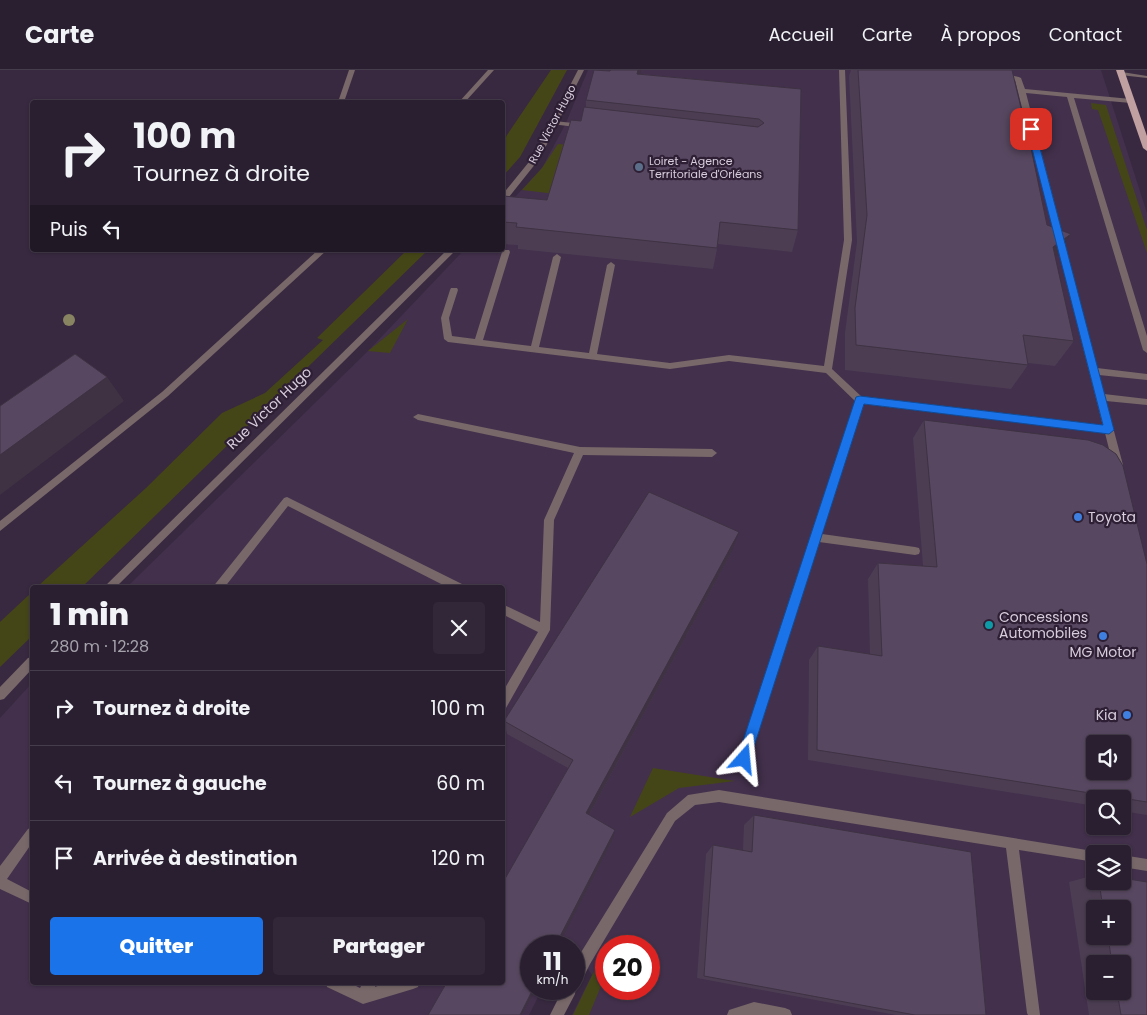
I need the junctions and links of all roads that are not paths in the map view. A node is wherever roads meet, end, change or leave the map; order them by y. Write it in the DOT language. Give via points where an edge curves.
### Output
graph roads {
  1 [pos="352,70"];
  2 [pos="491,70"];
  3 [pos="581,70"];
  4 [pos="842,70"];
  5 [pos="1016,70"];
  6 [pos="1121,72"];
  7 [pos="991,76"];
  8 [pos="1145,77"];
  9 [pos="1018,78"];
  10 [pos="1022,91"];
  11 [pos="1070,96"];
  12 [pos="342,100"];
  13 [pos="464,100"];
  14 [pos="1131,101"];
  15 [pos="554,123"];
  16 [pos="589,127"];
  17 [pos="1147,148"];
  18 [pos="505,197"];
  19 [pos="322,252"];
  20 [pos="450,252"];
  21 [pos="506,252"];
  22 [pos="557,257"];
  23 [pos="611,265"];
  24 [pos="454,290"];
  25 [pos="478,343"];
  26 [pos="534,349"];
  27 [pos="1147,350"];
  28 [pos="592,357"];
  29 [pos="828,370"];
  30 [pos="1093,371"];
  31 [pos="1147,377"];
  32 [pos="1100,397"];
  33 [pos="860,400"];
  34 [pos="1147,402"];
  35 [pos="418,417"];
  36 [pos="1109,430"];
  37 [pos="580,452"];
  38 [pos="712,453"];
  39 [pos="1121,478"];
  40 [pos="0,528"];
  41 [pos="816,537"];
  42 [pos="915,551"];
  43 [pos="111,585"];
  44 [pos="219,585"];
  45 [pos="454,585"];
  46 [pos="505,610"];
  47 [pos="545,630"];
  48 [pos="30,664"];
  49 [pos="0,694"];
  50 [pos="505,699"];
  51 [pos="744,759"];
  52 [pos="30,836"];
  53 [pos="1012,843"];
  54 [pos="1086,855"];
  55 [pos="1131,862"];
  56 [pos="1147,865"];
  57 [pos="0,877"];
  58 [pos="0,882"];
  59 [pos="30,897"];
  60 [pos="585,958"];
  61 [pos="338,985"];
  62 [pos="369,985"];
  63 [pos="403,985"];
  64 [pos="363,997"];
  65 [pos="564,1000"];
  66 [pos="1034,1013"];
  67 [pos="557,1015"];
  68 [pos="734,1015"];
  69 [pos="784,1015"];
  1 -- 12 [label="street"];
  2 -- 13 [label="street"];
  3 -- 15 [label="street, Rue Victor Hugo"];
  4 -- 29 [label="street" via="848,240"];
  5 -- 9 [label="street"];
  6 -- 8 [label="street"];
  6 -- 14 [label="main road"];
  7 -- 9 [label="street"];
  9 -- 10 [label="street"];
  10 -- 11 [label="street"];
  10 -- 30 [label="street"];
  11 -- 14 [label="street"];
  11 -- 27 [label="street"];
  14 -- 17 [label="main road"];
  15 -- 16 [label="street"];
  15 -- 18 [label="street, Rue Victor Hugo" via="536,158"];
  19 -- 40 [label="street" via="165,394"];
  20 -- 43 [label="street, Rue Victor Hugo"];
  21 -- 25 [label="street"];
  22 -- 26 [label="street"];
  23 -- 28 [label="street"];
  24 -- 25 [label="street" via="445,318 448,339"];
  25 -- 26 [label="street"];
  26 -- 28 [label="street"];
  28 -- 29 [label="street" via="670,366 729,358"];
  29 -- 33 [label="street"];
  30 -- 31 [label="street"];
  30 -- 32 [label="street"];
  32 -- 34 [label="street"];
  32 -- 36 [label="street"];
  33 -- 36 [label="street"];
  33 -- 41 [label="street"];
  35 -- 37 [label="street"];
  36 -- 39 [label="street"];
  37 -- 38 [label="street"];
  37 -- 47 [label="street" via="549,520"];
  41 -- 42 [label="street"];
  41 -- 51 [label="street"];
  44 -- 45 [label="street" via="287,501"];
  46 -- 47 [label="street"];
  47 -- 50 [label="street"];
  48 -- 49 [label="street"];
  52 -- 57 [label="street"];
  53 -- 54 [label="street"];
  53 -- 60 [label="street" via="719,796 692,799 671,817"];
  53 -- 66 [label="street"];
  55 -- 56 [label="street"];
  58 -- 59 [label="street"];
  61 -- 64 [label="street"];
  62 -- 64 [label="street"];
  63 -- 64 [label="street"];
  65 -- 67 [label="street"];
  68 -- 69 [label="street" via="754,1009"];
}
